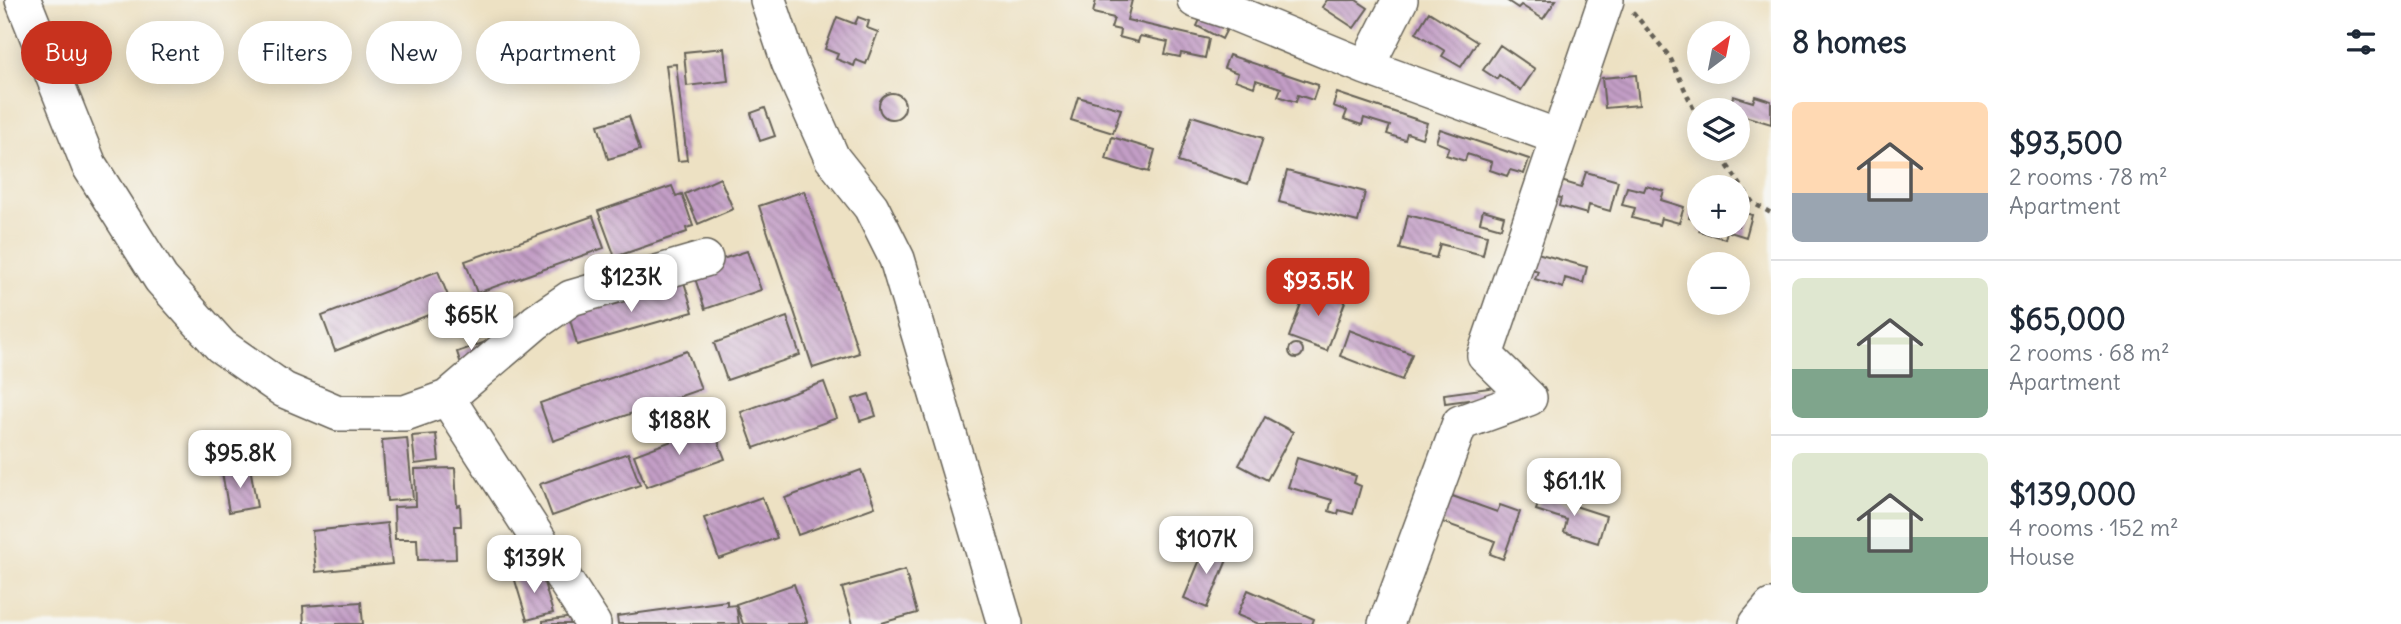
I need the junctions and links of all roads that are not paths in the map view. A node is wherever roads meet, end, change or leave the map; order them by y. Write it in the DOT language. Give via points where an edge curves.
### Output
graph roads {
  1 [pos="23,0"];
  2 [pos="768,0"];
  3 [pos="1195,0"];
  4 [pos="1400,0"];
  5 [pos="1619,5"];
  6 [pos="1366,67"];
  7 [pos="1558,137"];
  8 [pos="705,259"];
  9 [pos="447,398"];
  10 [pos="1771,607"];
  11 [pos="593,624"];
  12 [pos="1004,624"];
  13 [pos="1386,624"];
  14 [pos="1757,624"];
  1 -- 9 [label="street" via="89,164 161,279 221,346 284,390 338,414 405,412"];
  2 -- 12 [label="street" via="789,62 832,158 871,208 897,259"];
  3 -- 6 [label="street"];
  4 -- 6 [label="street"];
  5 -- 7 [label="street" via="1597,34"];
  6 -- 7 [label="street"];
  7 -- 13 [label="street" via="1485,355 1529,398 1460,423"];
  8 -- 9 [label="street" via="571,298"];
  9 -- 11 [label="street"];
  10 -- 14 [label="street"];
}
